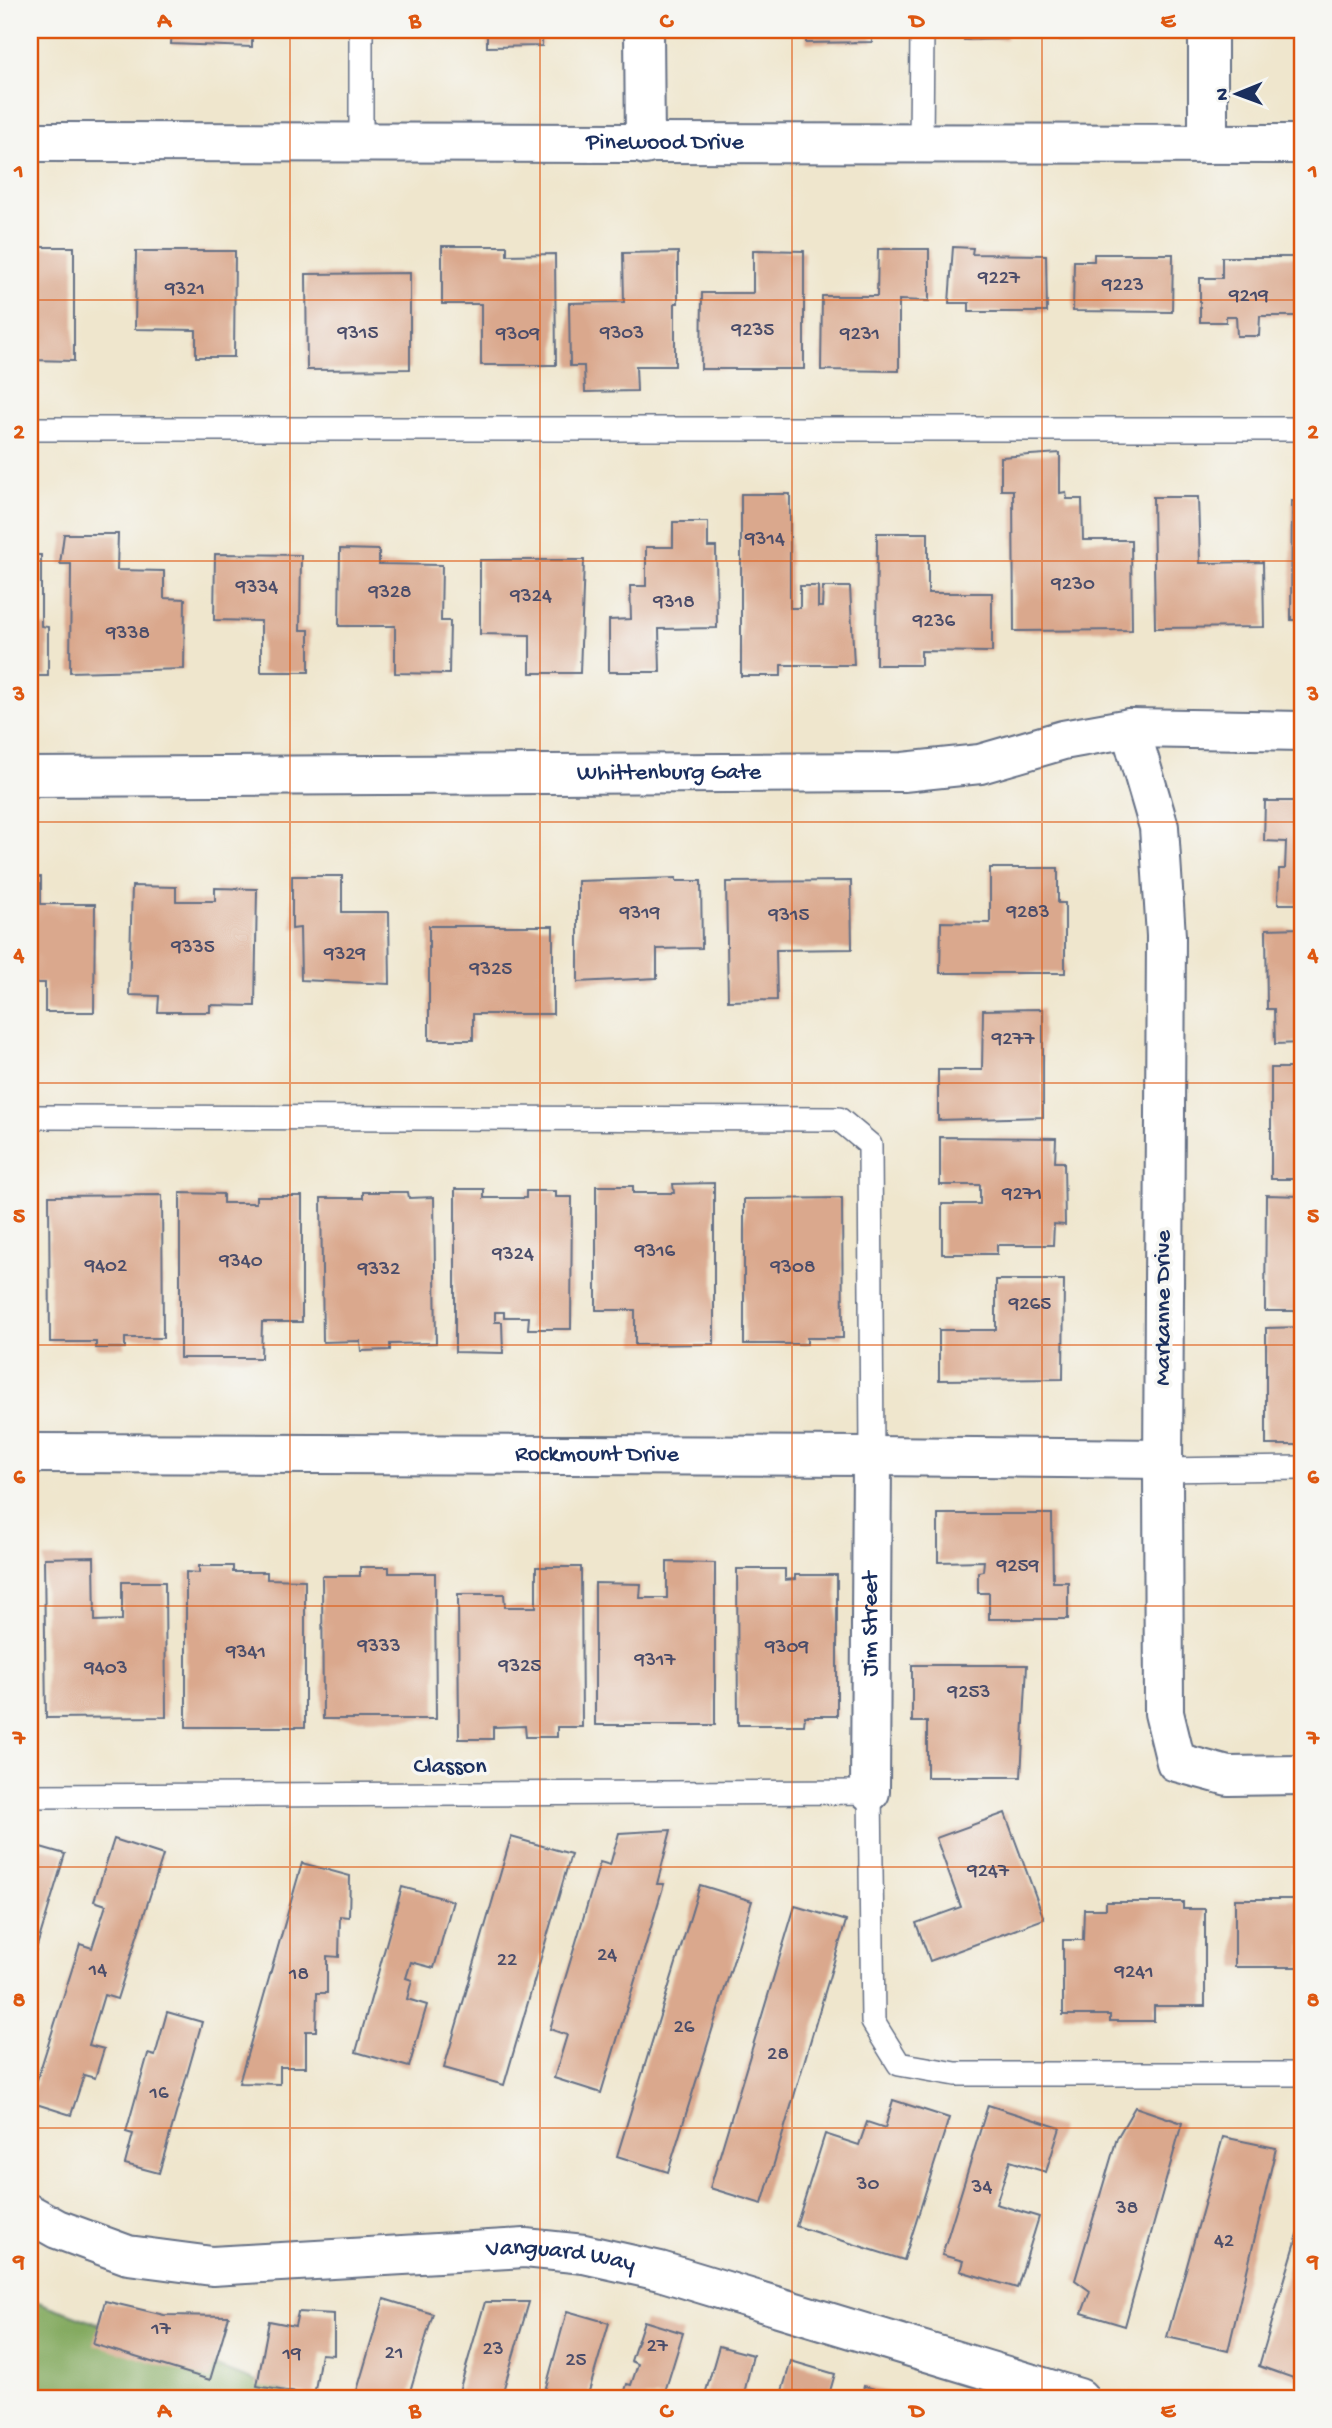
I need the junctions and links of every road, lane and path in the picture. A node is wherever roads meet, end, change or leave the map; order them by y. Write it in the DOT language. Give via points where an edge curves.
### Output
graph roads {
  1 [pos="361,30"];
  2 [pos="644,30"];
  3 [pos="922,30"];
  4 [pos="1208,30"];
  5 [pos="30,142"];
  6 [pos="921,142"];
  7 [pos="361,143"];
  8 [pos="1208,144"];
  9 [pos="1302,144"];
  10 [pos="645,145"];
  11 [pos="30,429"];
  12 [pos="1302,429"];
  13 [pos="1130,728"];
  14 [pos="1302,731"];
  15 [pos="30,777"];
  16 [pos="30,1117"];
  17 [pos="30,1452"];
  18 [pos="872,1456"];
  19 [pos="1163,1465"];
  20 [pos="1302,1468"];
  21 [pos="1302,1775"];
  22 [pos="870,1792"];
  23 [pos="30,1796"];
  24 [pos="1302,2074"];
  25 [pos="30,2214"];
  26 [pos="1079,2398"];
  1 -- 7 [label="lane"];
  2 -- 10 [label="street"];
  3 -- 6 [label="lane"];
  4 -- 8 [label="street"];
  5 -- 7 [label="street, Pinewood Drive"];
  6 -- 8 [label="street, Pinewood Drive"];
  6 -- 10 [label="street, Pinewood Drive"];
  7 -- 10 [label="street, Pinewood Drive"];
  8 -- 9 [label="street, Pinewood Drive"];
  11 -- 12 [label="lane"];
  13 -- 14 [label="street, Whittenburg Gate"];
  13 -- 15 [label="street, Whittenburg Gate" via="1063,740 980,764 904,772"];
  13 -- 19 [label="street, Markanne Drive" via="1159,827 1167,936"];
  16 -- 18 [label="lane" via="839,1119 870,1145"];
  17 -- 18 [label="street, Rockmount Drive"];
  18 -- 19 [label="street, Rockmount Drive"];
  18 -- 22 [label="street, Jim Street"];
  19 -- 20 [label="lane"];
  19 -- 21 [label="street, Markanne Drive" via="1164,1713 1176,1762 1228,1776"];
  22 -- 23 [label="lane, Classon"];
  22 -- 24 [label="lane" via="873,2022 899,2064 956,2074"];
  25 -- 26 [label="street, Vanguard Way" via="128,2255 212,2266 525,2248 584,2254 660,2271"];
}
